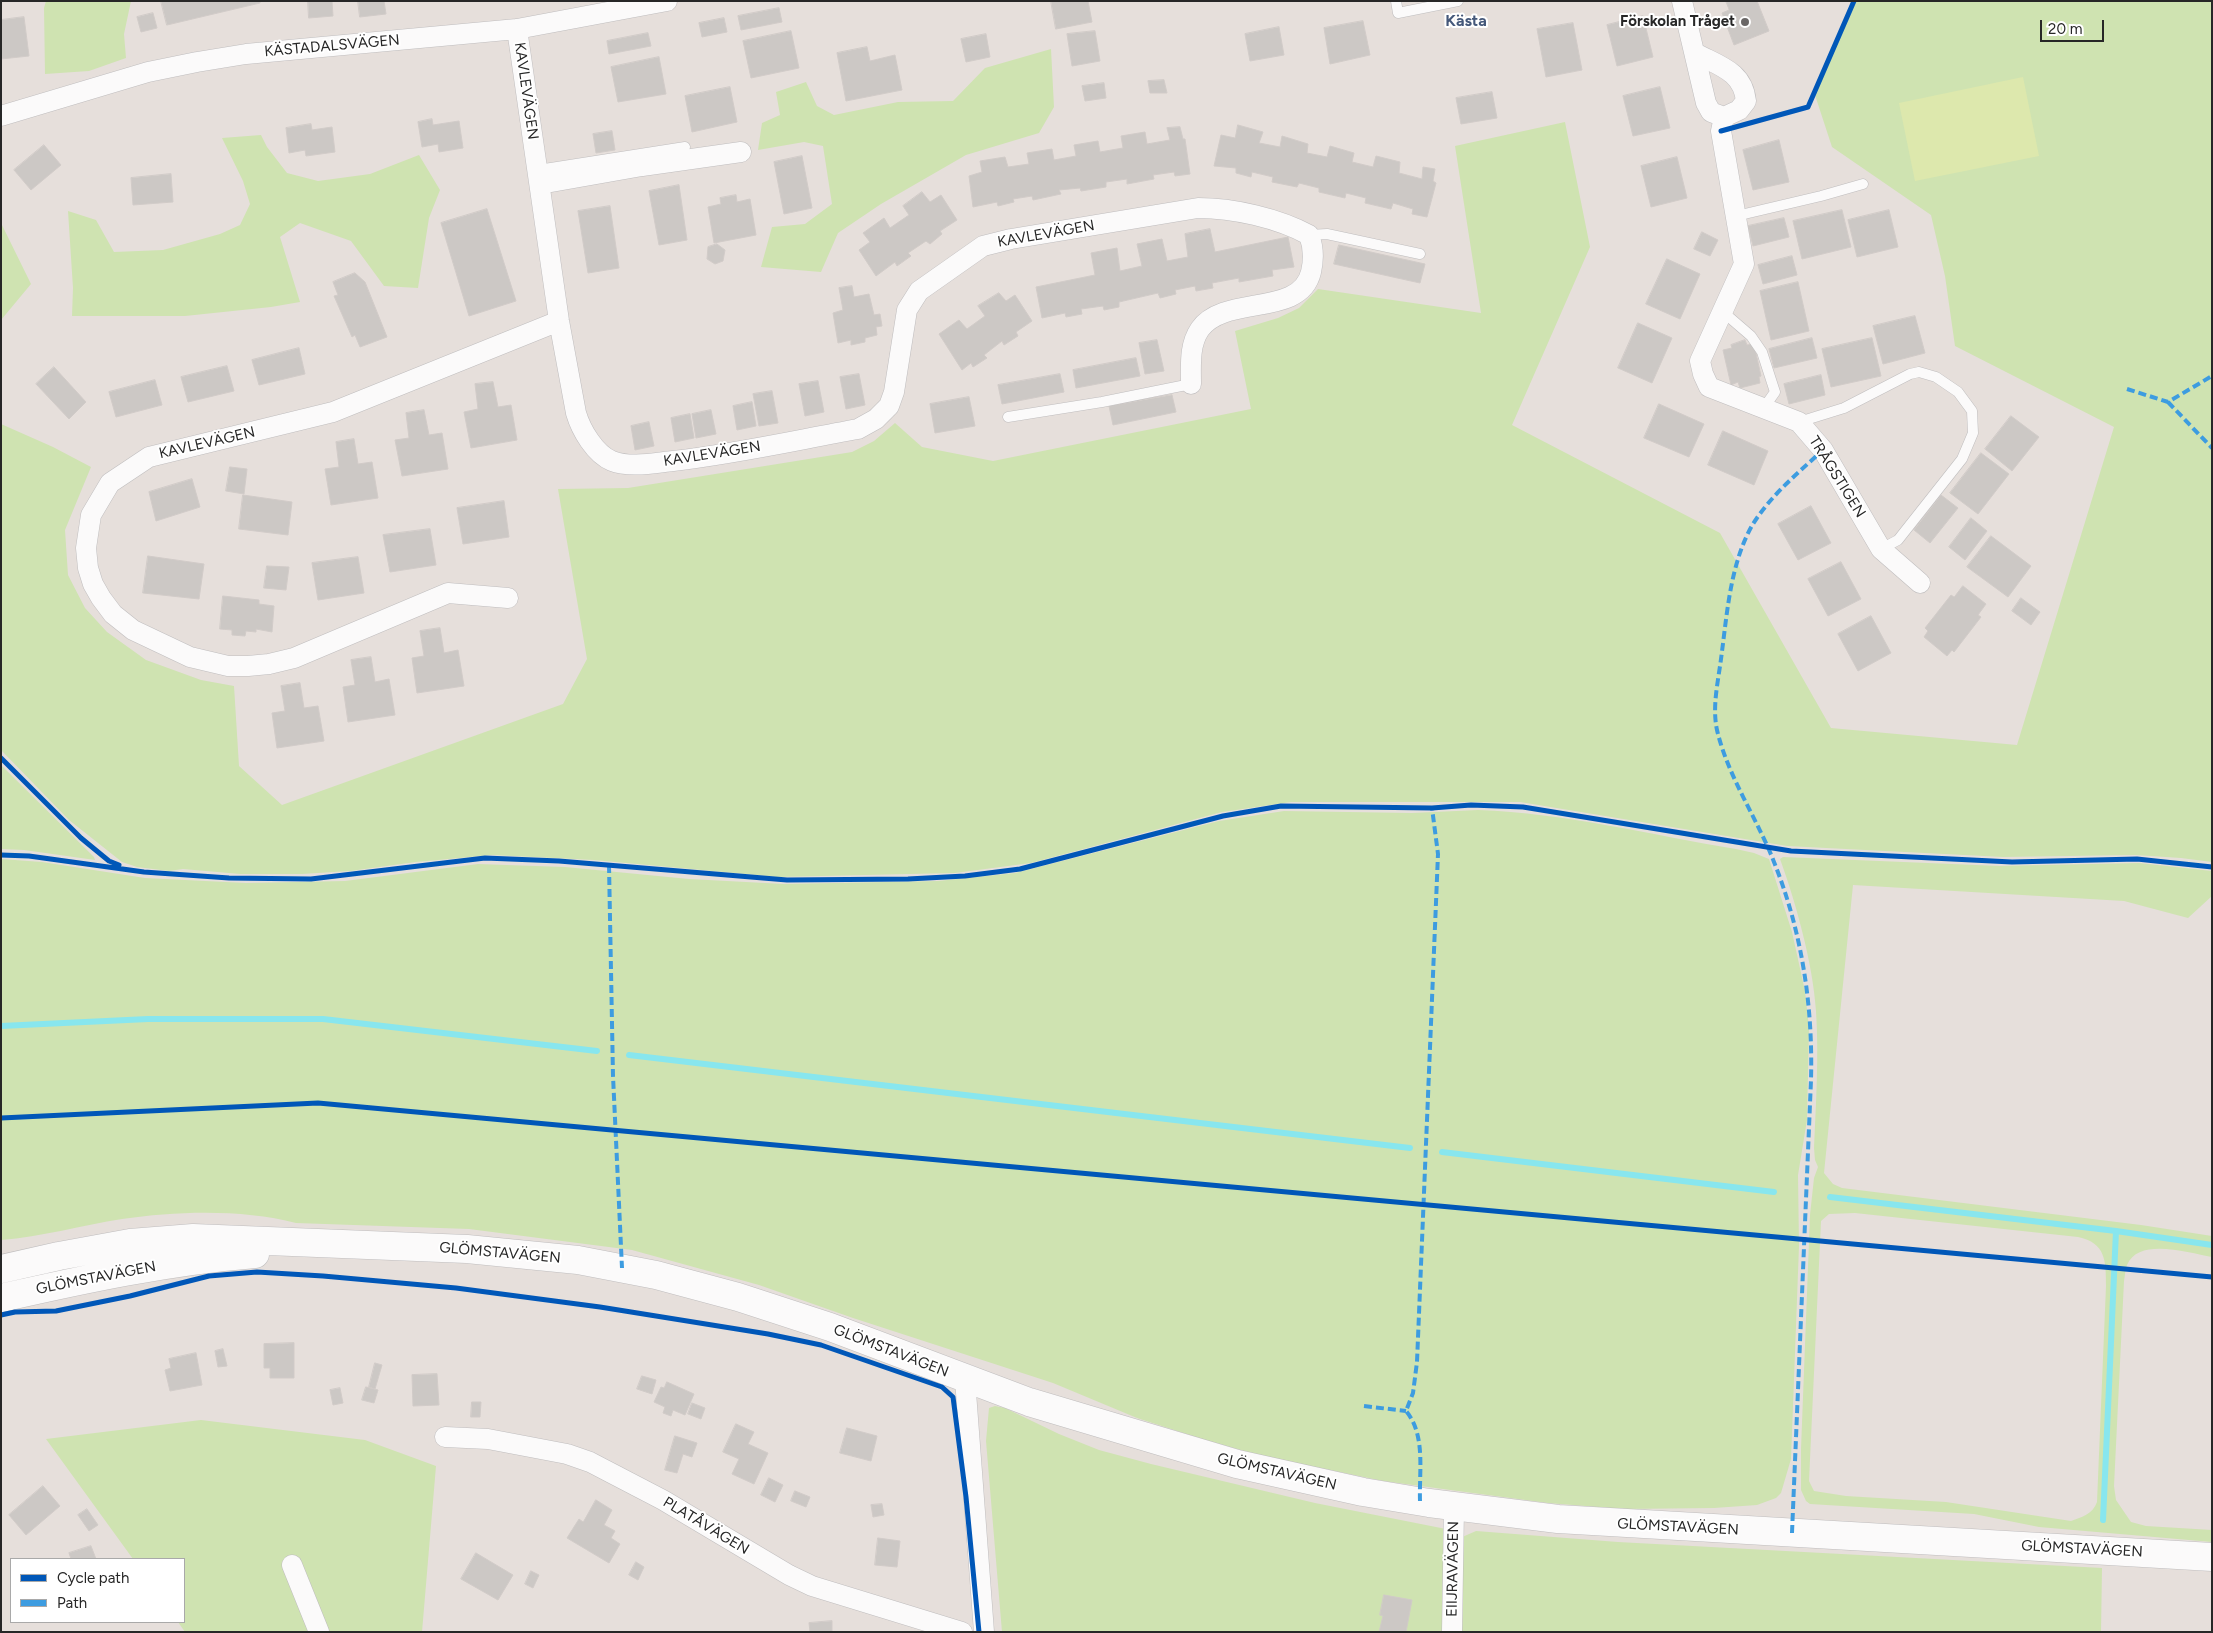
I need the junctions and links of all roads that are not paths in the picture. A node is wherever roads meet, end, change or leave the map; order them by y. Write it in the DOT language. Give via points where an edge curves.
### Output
graph roads {
  1 [pos="1396,1"];
  2 [pos="1458,1"];
  3 [pos="1682,1"];
  4 [pos="660,2"];
  5 [pos="517,28"];
  6 [pos="1694,53"];
  7 [pos="1,116"];
  8 [pos="1724,117"];
  9 [pos="685,147"];
  10 [pos="741,152"];
  11 [pos="539,177"];
  12 [pos="1863,184"];
  13 [pos="1736,216"];
  14 [pos="1309,235"];
  15 [pos="1420,254"];
  16 [pos="1722,311"];
  17 [pos="559,321"];
  18 [pos="1192,384"];
  19 [pos="1763,409"];
  20 [pos="1008,416"];
  21 [pos="1799,422"];
  22 [pos="1881,549"];
  23 [pos="1920,583"];
  24 [pos="508,598"];
  25 [pos="371,1245"];
  26 [pos="1,1269"];
  27 [pos="1,1298"];
  28 [pos="965,1378"];
  29 [pos="445,1437"];
  30 [pos="1454,1506"];
  31 [pos="2212,1557"];
  32 [pos="292,1565"];
  33 [pos="319,1632"];
  34 [pos="962,1632"];
  35 [pos="984,1632"];
  36 [pos="1452,1632"];
  1 -- 2 [label="lane" via="1398,13"];
  3 -- 6 [label="street"];
  4 -- 5 [label="street, KÄSTADALSVÄGEN"];
  5 -- 7 [label="street, KÄSTADALSVÄGEN" via="246,54 197,62 148,72"];
  5 -- 11 [label="street, KAVLEVÄGEN"];
  6 -- 8 [label="street" via="1706,103 1711,112"];
  6 -- 8 [label="street" via="1738,76 1745,88 1746,101 1740,110"];
  8 -- 13 [label="street, TRÅGSTIGEN" via="1722,131"];
  9 -- 11 [label="lane"];
  10 -- 11 [label="street"];
  11 -- 17 [label="street, KAVLEVÄGEN"];
  12 -- 13 [label="lane"];
  13 -- 16 [label="street, TRÅGSTIGEN" via="1744,264"];
  14 -- 15 [label="lane" via="1327,234"];
  14 -- 17 [label="street, KAVLEVÄGEN" via="1292,225 1218,208 1198,208 983,246 919,291 907,310 894,392 889,406 876,420 858,429 700,458 640,465 612,461 593,445 580,426"];
  14 -- 18 [label="street" via="1314,249 1306,283 1289,298 1228,311 1209,319 1191,348"];
  16 -- 19 [label="lane" via="1751,336 1762,352 1775,392"];
  16 -- 19 [label="street, TRÅGSTIGEN" via="1700,361 1703,374 1709,387"];
  17 -- 24 [label="street, KAVLEVÄGEN" via="333,412 149,457 110,483 95,507 88,530 88,568 100,598 113,614 133,630 190,657 228,666 269,664 294,658 448,593"];
  18 -- 20 [label="lane"];
  19 -- 21 [label="street, TRÅGSTIGEN"];
  21 -- 22 [label="street, TRÅGSTIGEN" via="1823,450"];
  21 -- 22 [label="lane" via="1844,408 1920,372 1958,392 1972,411 1973,433 1962,459 1898,540"];
  22 -- 23 [label="street, TRÅGSTIGEN"];
  25 -- 26 [label="main road, GLÖMSTAVÄGEN" via="193,1238 130,1243"];
  25 -- 27 [label="main road, GLÖMSTAVÄGEN" via="196,1260 121,1271"];
  25 -- 28 [label="main road, GLÖMSTAVÄGEN" via="534,1254 656,1275 830,1327"];
  28 -- 30 [label="main road, GLÖMSTAVÄGEN" via="1029,1402 1238,1464 1363,1492"];
  28 -- 35 [label="street"];
  29 -- 34 [label="street, PLATÅVÄGEN" via="488,1439 580,1458 642,1489 812,1586"];
  30 -- 31 [label="main road, GLÖMSTAVÄGEN" via="1548,1518 1646,1525"];
  30 -- 36 [label="street, EIIJRAVÄGEN"];
  32 -- 33 [label="street"];
}
